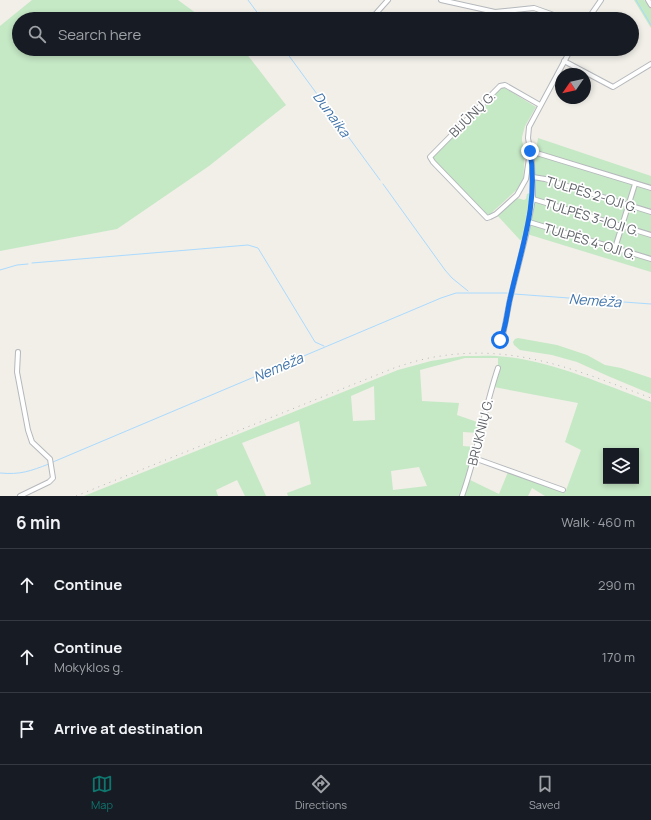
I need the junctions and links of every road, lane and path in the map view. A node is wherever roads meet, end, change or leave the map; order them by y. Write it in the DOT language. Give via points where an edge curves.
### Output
graph roads {
  1 [pos="388,0"];
  2 [pos="441,0"];
  3 [pos="601,0"];
  4 [pos="648,0"];
  5 [pos="651,5"];
  6 [pos="378,12"];
  7 [pos="499,12"];
  8 [pos="499,12"];
  9 [pos="545,12"];
  10 [pos="593,12"];
  11 [pos="567,56"];
  12 [pos="564,61"];
  13 [pos="651,64"];
  14 [pos="540,105"];
  15 [pos="530,151"];
  16 [pos="532,176"];
  17 [pos="524,184"];
  18 [pos="635,184"];
  19 [pos="532,186"];
  20 [pos="651,188"];
  21 [pos="532,199"];
  22 [pos="628,205"];
  23 [pos="651,212"];
  24 [pos="529,222"];
  25 [pos="622,226"];
  26 [pos="651,236"];
  27 [pos="615,248"];
  28 [pos="651,260"];
  29 [pos="500,340"];
  30 [pos="18,352"];
  31 [pos="498,368"];
  32 [pos="474,458"];
  33 [pos="563,490"];
  34 [pos="20,496"];
  35 [pos="462,496"];
  1 -- 6 [label="street"];
  2 -- 7 [label="street"];
  3 -- 10 [label="street"];
  4 -- 5 [label="street"];
  8 -- 9 [label="street" via="534,8"];
  11 -- 12 [label="street"];
  12 -- 13 [label="street" via="613,87"];
  12 -- 14 [label="street"];
  14 -- 15 [label="street" via="529,127"];
  14 -- 17 [label="street, BIJŪNŲ G." via="505,86 500,86 430,157 486,218 496,214 514,198"];
  15 -- 16 [label="street"];
  15 -- 17 [label="street"];
  15 -- 18 [label="street"];
  16 -- 19 [label="street"];
  16 -- 22 [label="street, TULPĖS 2-OJI G."];
  17 -- 19 [label="street"];
  18 -- 20 [label="street"];
  18 -- 22 [label="street"];
  19 -- 21 [label="street"];
  21 -- 24 [label="street"];
  21 -- 25 [label="street, TULPĖS 3-IOJI G."];
  22 -- 23 [label="street, TULPĖS 2-OJI G."];
  22 -- 25 [label="street"];
  24 -- 27 [label="street, TULPĖS 4-OJI G."];
  24 -- 29 [label="street"];
  25 -- 26 [label="street, TULPĖS 3-IOJI G."];
  25 -- 27 [label="street"];
  27 -- 28 [label="street, TULPĖS 4-OJI G."];
  30 -- 34 [label="street" via="17,372 28,430 32,442 50,459 54,478"];
  31 -- 32 [label="street, BRUKNIŲ G."];
  32 -- 33 [label="street"];
  32 -- 35 [label="street, BRUKNIŲ G."];
}
